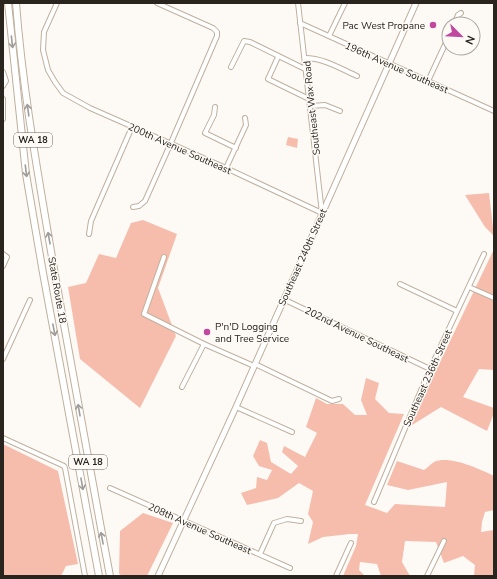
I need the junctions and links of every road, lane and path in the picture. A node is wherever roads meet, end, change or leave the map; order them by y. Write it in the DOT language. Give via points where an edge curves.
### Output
graph roads {
  1 [pos="8,3"];
  2 [pos="16,3"];
  3 [pos="57,3"];
  4 [pos="157,3"];
  5 [pos="298,3"];
  6 [pos="345,3"];
  7 [pos="416,3"];
  8 [pos="461,13"];
  9 [pos="458,16"];
  10 [pos="300,23"];
  11 [pos="330,36"];
  12 [pos="441,53"];
  13 [pos="278,57"];
  14 [pos="305,58"];
  15 [pos="390,64"];
  16 [pos="231,67"];
  17 [pos="307,70"];
  18 [pos="3,72"];
  19 [pos="357,76"];
  20 [pos="428,81"];
  21 [pos="3,86"];
  22 [pos="309,98"];
  23 [pos="3,99"];
  24 [pos="311,106"];
  25 [pos="215,107"];
  26 [pos="340,111"];
  27 [pos="494,111"];
  28 [pos="3,118"];
  29 [pos="245,118"];
  30 [pos="132,128"];
  31 [pos="170,145"];
  32 [pos="236,148"];
  33 [pos="226,168"];
  34 [pos="133,207"];
  35 [pos="322,213"];
  36 [pos="89,234"];
  37 [pos="3,254"];
  38 [pos="484,254"];
  39 [pos="164,257"];
  40 [pos="3,266"];
  41 [pos="400,284"];
  42 [pos="469,286"];
  43 [pos="494,298"];
  44 [pos="283,299"];
  45 [pos="30,300"];
  46 [pos="457,311"];
  47 [pos="204,344"];
  48 [pos="3,359"];
  49 [pos="254,365"];
  50 [pos="430,369"];
  51 [pos="182,387"];
  52 [pos="339,399"];
  53 [pos="236,407"];
  54 [pos="292,432"];
  55 [pos="3,438"];
  56 [pos="110,488"];
  57 [pos="374,502"];
  58 [pos="184,520"];
  59 [pos="301,521"];
  60 [pos="444,541"];
  61 [pos="351,543"];
  62 [pos="260,554"];
  63 [pos="290,568"];
  64 [pos="85,576"];
  65 [pos="99,576"];
  66 [pos="110,576"];
  67 [pos="158,576"];
  68 [pos="336,576"];
  69 [pos="427,576"];
  1 -- 65 [label="highway, State Route 18 / WA 18, one-way" via="26,174"];
  66 -- 2 [label="highway, State Route 18 / WA 18, one-way" via="40,188 26,96"];
  3 -- 30 [label="street, 200th Avenue Southeast" via="44,32 48,70 55,82 64,93"];
  4 -- 31 [label="street" via="217,32"];
  5 -- 10 [label="street, Southeast Wax Road"];
  6 -- 11 [label="street"];
  7 -- 15 [label="main road, Southeast 240th Street"];
  8 -- 9 [label="street"];
  10 -- 11 [label="street, 196th Avenue Southeast"];
  10 -- 14 [label="street, Southeast Wax Road"];
  11 -- 15 [label="street, 196th Avenue Southeast"];
  12 -- 20 [label="street"];
  13 -- 16 [label="street" via="244,41"];
  13 -- 17 [label="street"];
  13 -- 22 [label="street" via="268,79"];
  14 -- 17 [label="street, Southeast Wax Road"];
  14 -- 19 [label="street" via="321,60"];
  15 -- 20 [label="street, 196th Avenue Southeast"];
  15 -- 35 [label="main road, Southeast 240th Street"];
  17 -- 22 [label="street, Southeast Wax Road"];
  18 -- 21 [label="street" via="6,81"];
  20 -- 27 [label="street, 196th Avenue Southeast"];
  22 -- 24 [label="street, Southeast Wax Road"];
  23 -- 28 [label="street"];
  24 -- 26 [label="street" via="329,106"];
  24 -- 35 [label="street, Southeast Wax Road"];
  25 -- 32 [label="street" via="205,133"];
  29 -- 32 [label="street" via="246,125"];
  30 -- 31 [label="street, 200th Avenue Southeast"];
  30 -- 36 [label="street" via="91,221"];
  31 -- 33 [label="street, 200th Avenue Southeast"];
  31 -- 34 [label="street" via="145,201"];
  32 -- 33 [label="street"];
  33 -- 35 [label="street, 200th Avenue Southeast"];
  35 -- 44 [label="main road, Southeast 240th Street"];
  37 -- 40 [label="street" via="8,257"];
  38 -- 42 [label="street, Southeast 236th Street"];
  39 -- 47 [label="street" via="144,314"];
  41 -- 46 [label="street"];
  42 -- 43 [label="street"];
  42 -- 46 [label="street, Southeast 236th Street"];
  44 -- 49 [label="main road, Southeast 240th Street"];
  44 -- 50 [label="street, 202nd Avenue Southeast"];
  45 -- 48 [label="street"];
  46 -- 50 [label="street, Southeast 236th Street"];
  47 -- 49 [label="street"];
  47 -- 51 [label="street"];
  49 -- 52 [label="street" via="332,401"];
  49 -- 53 [label="main road, Southeast 240th Street"];
  50 -- 57 [label="street, Southeast 236th Street"];
  53 -- 54 [label="street"];
  53 -- 58 [label="main road, Southeast 240th Street"];
  55 -- 64 [label="street" via="64,466"];
  56 -- 58 [label="street, 208th Avenue Southeast"];
  58 -- 62 [label="street, 208th Avenue Southeast"];
  58 -- 67 [label="main road, Southeast 240th Street"];
  59 -- 62 [label="street" via="287,519 274,523"];
  60 -- 69 [label="street"];
  61 -- 68 [label="street"];
  62 -- 63 [label="street, 208th Avenue Southeast"];
}
